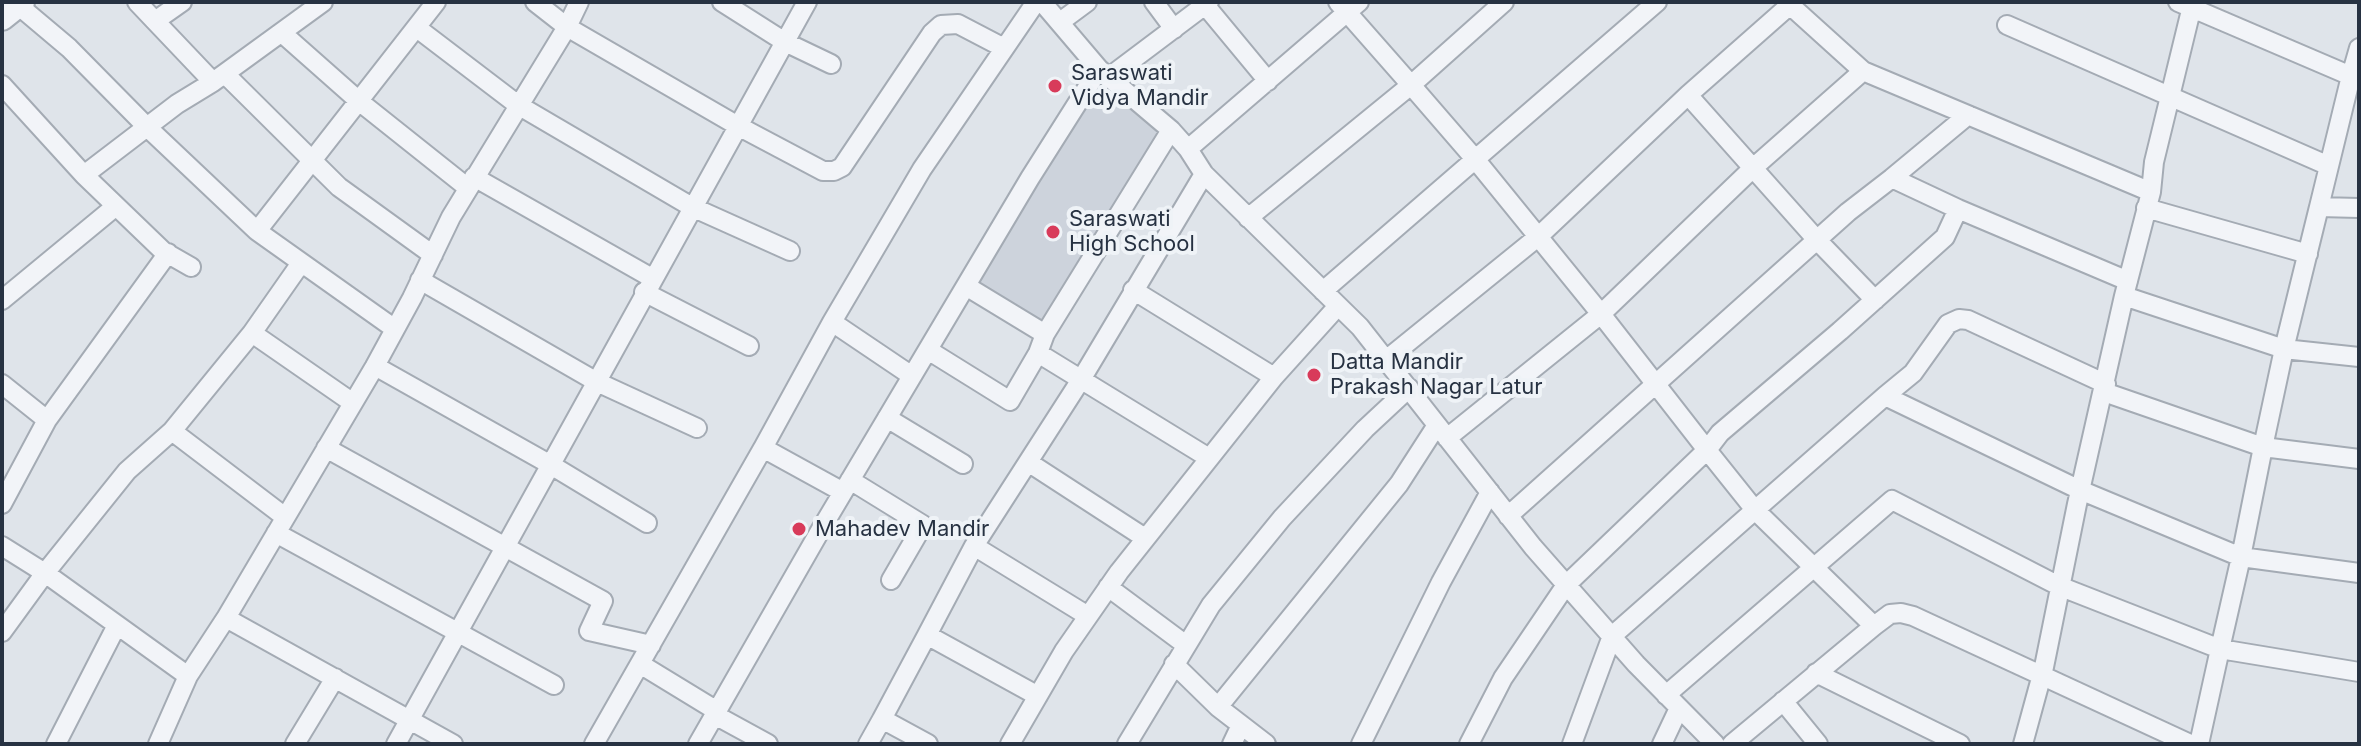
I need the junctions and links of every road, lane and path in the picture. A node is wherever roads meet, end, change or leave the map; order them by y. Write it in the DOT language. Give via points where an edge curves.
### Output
graph roads {
  1 [pos="137,2"];
  2 [pos="182,2"];
  3 [pos="323,2"];
  4 [pos="436,2"];
  5 [pos="535,2"];
  6 [pos="579,2"];
  7 [pos="722,2"];
  8 [pos="807,2"];
  9 [pos="1039,2"];
  10 [pos="1087,2"];
  11 [pos="1154,2"];
  12 [pos="1504,2"];
  13 [pos="1657,2"];
  14 [pos="1207,4"];
  15 [pos="1791,4"];
  16 [pos="2187,4"];
  17 [pos="1348,5"];
  18 [pos="14,8"];
  19 [pos="155,21"];
  20 [pos="1060,22"];
  21 [pos="2007,25"];
  22 [pos="567,27"];
  23 [pos="417,28"];
  24 [pos="1174,29"];
  25 [pos="282,33"];
  26 [pos="785,42"];
  27 [pos="1004,48"];
  28 [pos="2359,48"];
  29 [pos="831,64"];
  30 [pos="1863,71"];
  31 [pos="1104,73"];
  32 [pos="2355,76"];
  33 [pos="219,78"];
  34 [pos="1268,81"];
  35 [pos="2,85"];
  36 [pos="1411,85"];
  37 [pos="1688,95"];
  38 [pos="2169,98"];
  39 [pos="360,102"];
  40 [pos="518,105"];
  41 [pos="1968,115"];
  42 [pos="738,126"];
  43 [pos="147,127"];
  44 [pos="1171,130"];
  45 [pos="1188,149"];
  46 [pos="1475,159"];
  47 [pos="313,163"];
  48 [pos="2329,166"];
  49 [pos="1753,168"];
  50 [pos="1204,174"];
  51 [pos="84,175"];
  52 [pos="1892,178"];
  53 [pos="471,182"];
  54 [pos="2149,200"];
  55 [pos="116,206"];
  56 [pos="692,207"];
  57 [pos="2319,207"];
  58 [pos="2359,208"];
  59 [pos="1958,209"];
  60 [pos="1248,218"];
  61 [pos="257,231"];
  62 [pos="1539,236"];
  63 [pos="1817,240"];
  64 [pos="790,251"];
  65 [pos="168,253"];
  66 [pos="2308,254"];
  67 [pos="433,255"];
  68 [pos="301,263"];
  69 [pos="191,267"];
  70 [pos="420,280"];
  71 [pos="648,285"];
  72 [pos="966,286"];
  73 [pos="2126,289"];
  74 [pos="1133,290"];
  75 [pos="1323,291"];
  76 [pos="2,300"];
  77 [pos="1875,300"];
  78 [pos="1338,306"];
  79 [pos="1601,314"];
  80 [pos="832,322"];
  81 [pos="395,329"];
  82 [pos="252,333"];
  83 [pos="1045,334"];
  84 [pos="749,346"];
  85 [pos="2284,349"];
  86 [pos="928,350"];
  87 [pos="1038,353"];
  88 [pos="2359,357"];
  89 [pos="1386,360"];
  90 [pos="375,366"];
  91 [pos="912,376"];
  92 [pos="1274,377"];
  93 [pos="1082,378"];
  94 [pos="597,382"];
  95 [pos="2,384"];
  96 [pos="1654,385"];
  97 [pos="1409,388"];
  98 [pos="2105,388"];
  99 [pos="1885,396"];
  100 [pos="353,403"];
  101 [pos="887,418"];
  102 [pos="47,420"];
  103 [pos="697,428"];
  104 [pos="172,431"];
  105 [pos="1442,431"];
  106 [pos="2263,447"];
  107 [pos="326,448"];
  108 [pos="763,448"];
  109 [pos="1707,450"];
  110 [pos="1209,458"];
  111 [pos="2359,459"];
  112 [pos="1028,462"];
  113 [pos="963,464"];
  114 [pos="551,465"];
  115 [pos="846,486"];
  116 [pos="2080,490"];
  117 [pos="1490,492"];
  118 [pos="2,504"];
  119 [pos="1755,510"];
  120 [pos="1508,516"];
  121 [pos="647,523"];
  122 [pos="281,525"];
  123 [pos="1145,538"];
  124 [pos="2,546"];
  125 [pos="505,546"];
  126 [pos="974,546"];
  127 [pos="2241,557"];
  128 [pos="1815,569"];
  129 [pos="45,573"];
  130 [pos="2359,573"];
  131 [pos="891,580"];
  132 [pos="1566,585"];
  133 [pos="2059,586"];
  134 [pos="1108,587"];
  135 [pos="1088,616"];
  136 [pos="226,618"];
  137 [pos="117,625"];
  138 [pos="1874,626"];
  139 [pos="457,631"];
  140 [pos="2,632"];
  141 [pos="927,635"];
  142 [pos="1612,636"];
  143 [pos="651,645"];
  144 [pos="1186,645"];
  145 [pos="2220,649"];
  146 [pos="640,664"];
  147 [pos="1174,664"];
  148 [pos="2359,672"];
  149 [pos="1816,673"];
  150 [pos="188,676"];
  151 [pos="2042,676"];
  152 [pos="335,678"];
  153 [pos="554,685"];
  154 [pos="1038,696"];
  155 [pos="1673,701"];
  156 [pos="1783,701"];
  157 [pos="1218,707"];
  158 [pos="716,713"];
  159 [pos="410,719"];
  160 [pos="882,719"];
  161 [pos="1241,725"];
  162 [pos="601,742"];
  163 [pos="56,744"];
  164 [pos="158,744"];
  165 [pos="295,744"];
  166 [pos="396,744"];
  167 [pos="453,744"];
  168 [pos="698,744"];
  169 [pos="768,744"];
  170 [pos="868,744"];
  171 [pos="928,744"];
  172 [pos="1010,744"];
  173 [pos="1127,744"];
  174 [pos="1232,744"];
  175 [pos="1266,744"];
  176 [pos="1361,744"];
  177 [pos="1469,744"];
  178 [pos="1572,744"];
  179 [pos="1662,744"];
  180 [pos="1715,744"];
  181 [pos="1732,744"];
  182 [pos="1818,744"];
  183 [pos="1960,744"];
  184 [pos="2023,744"];
  185 [pos="2190,744"];
  186 [pos="2199,744"];
  1 -- 19 [label="street"];
  2 -- 19 [label="street"];
  3 -- 25 [label="street"];
  4 -- 23 [label="street"];
  5 -- 22 [label="street"];
  6 -- 22 [label="street"];
  7 -- 26 [label="street"];
  8 -- 26 [label="street"];
  9 -- 20 [label="street"];
  9 -- 27 [label="street"];
  10 -- 20 [label="street"];
  11 -- 24 [label="street"];
  12 -- 36 [label="street"];
  13 -- 46 [label="street"];
  14 -- 24 [label="street"];
  14 -- 34 [label="street"];
  15 -- 30 [label="street"];
  15 -- 37 [label="street"];
  16 -- 32 [label="street"];
  16 -- 38 [label="street"];
  17 -- 34 [label="street"];
  17 -- 36 [label="street"];
  18 -- 43 [label="street" via="69,48"];
  19 -- 33 [label="street"];
  20 -- 31 [label="street"];
  21 -- 38 [label="street"];
  22 -- 40 [label="street"];
  22 -- 42 [label="street"];
  23 -- 39 [label="street"];
  23 -- 40 [label="street"];
  24 -- 31 [label="street"];
  25 -- 33 [label="street"];
  25 -- 39 [label="street"];
  26 -- 29 [label="street"];
  26 -- 42 [label="street"];
  27 -- 42 [label="street" via="958,24 941,25 842,167 834,171 823,171"];
  27 -- 80 [label="street" via="922,169"];
  28 -- 32 [label="street"];
  30 -- 41 [label="street"];
  30 -- 49 [label="street"];
  31 -- 44 [label="street"];
  31 -- 72 [label="street" via="1030,178"];
  32 -- 48 [label="street"];
  33 -- 43 [label="street"];
  33 -- 47 [label="street"];
  34 -- 45 [label="street"];
  35 -- 51 [label="street"];
  36 -- 46 [label="street"];
  36 -- 60 [label="street"];
  37 -- 49 [label="street"];
  37 -- 62 [label="street"];
  38 -- 48 [label="street"];
  38 -- 54 [label="street"];
  39 -- 47 [label="street"];
  39 -- 53 [label="street"];
  40 -- 53 [label="street"];
  40 -- 56 [label="street"];
  41 -- 52 [label="street"];
  41 -- 54 [label="street"];
  42 -- 56 [label="street"];
  43 -- 51 [label="street"];
  43 -- 61 [label="street"];
  44 -- 45 [label="street"];
  44 -- 83 [label="street"];
  45 -- 50 [label="street"];
  46 -- 62 [label="street"];
  46 -- 75 [label="street"];
  47 -- 61 [label="street"];
  47 -- 67 [label="street"];
  48 -- 57 [label="street"];
  49 -- 63 [label="street"];
  49 -- 79 [label="street"];
  50 -- 60 [label="street"];
  50 -- 74 [label="street"];
  51 -- 55 [label="street"];
  52 -- 59 [label="street"];
  52 -- 63 [label="street"];
  53 -- 67 [label="street"];
  53 -- 71 [label="street"];
  54 -- 66 [label="street"];
  54 -- 73 [label="street"];
  55 -- 65 [label="street"];
  55 -- 76 [label="street"];
  56 -- 64 [label="street"];
  56 -- 71 [label="street"];
  57 -- 58 [label="street"];
  57 -- 66 [label="street"];
  59 -- 73 [label="street"];
  59 -- 77 [label="street" via="1945,237"];
  60 -- 75 [label="street"];
  61 -- 68 [label="street"];
  62 -- 79 [label="street"];
  62 -- 89 [label="street"];
  63 -- 77 [label="street"];
  63 -- 96 [label="street"];
  65 -- 69 [label="street"];
  65 -- 102 [label="street"];
  66 -- 85 [label="street"];
  67 -- 70 [label="street"];
  68 -- 81 [label="street"];
  68 -- 82 [label="street"];
  70 -- 81 [label="street"];
  70 -- 94 [label="street"];
  71 -- 84 [label="street"];
  71 -- 94 [label="street"];
  72 -- 83 [label="street"];
  72 -- 86 [label="street"];
  73 -- 85 [label="street"];
  73 -- 98 [label="street"];
  74 -- 92 [label="street"];
  74 -- 93 [label="street"];
  75 -- 78 [label="street"];
  77 -- 109 [label="street" via="1720,433"];
  78 -- 89 [label="street"];
  78 -- 92 [label="street"];
  79 -- 96 [label="street"];
  79 -- 105 [label="street"];
  80 -- 91 [label="street"];
  80 -- 108 [label="street"];
  81 -- 90 [label="street"];
  82 -- 100 [label="street"];
  82 -- 104 [label="street"];
  83 -- 87 [label="street"];
  85 -- 88 [label="street"];
  85 -- 106 [label="street"];
  86 -- 87 [label="street" via="1010,401"];
  86 -- 91 [label="street"];
  87 -- 93 [label="street"];
  89 -- 97 [label="street"];
  90 -- 100 [label="street"];
  90 -- 114 [label="street"];
  91 -- 101 [label="street"];
  92 -- 110 [label="street"];
  93 -- 110 [label="street"];
  93 -- 112 [label="street"];
  94 -- 103 [label="street"];
  94 -- 114 [label="street"];
  95 -- 102 [label="street"];
  96 -- 109 [label="street"];
  96 -- 120 [label="street"];
  97 -- 105 [label="street"];
  97 -- 144 [label="street" via="1282,518 1211,605"];
  98 -- 99 [label="street" via="1959,319 1948,324 1913,373"];
  98 -- 106 [label="street"];
  98 -- 116 [label="street"];
  99 -- 116 [label="street"];
  99 -- 119 [label="street"];
  100 -- 107 [label="street"];
  101 -- 113 [label="street"];
  101 -- 115 [label="street"];
  102 -- 118 [label="street"];
  104 -- 122 [label="street"];
  104 -- 129 [label="street" via="127,471"];
  105 -- 117 [label="street"];
  105 -- 157 [label="street"];
  106 -- 111 [label="street"];
  106 -- 127 [label="street"];
  107 -- 122 [label="street"];
  107 -- 125 [label="street"];
  108 -- 115 [label="street"];
  108 -- 143 [label="street"];
  109 -- 119 [label="street"];
  109 -- 132 [label="street"];
  110 -- 123 [label="street"];
  112 -- 123 [label="street"];
  112 -- 126 [label="street"];
  114 -- 121 [label="street"];
  114 -- 125 [label="street"];
  115 -- 131 [label="street" via="923,525"];
  115 -- 158 [label="street"];
  116 -- 127 [label="street"];
  116 -- 133 [label="street"];
  117 -- 120 [label="street"];
  117 -- 176 [label="street"];
  119 -- 128 [label="street"];
  119 -- 142 [label="street"];
  120 -- 132 [label="street"];
  122 -- 136 [label="street"];
  122 -- 139 [label="street"];
  123 -- 134 [label="street"];
  124 -- 129 [label="street"];
  125 -- 139 [label="street"];
  125 -- 143 [label="street" via="603,601 589,631"];
  126 -- 135 [label="street"];
  126 -- 141 [label="street"];
  127 -- 130 [label="street"];
  127 -- 145 [label="street"];
  128 -- 133 [label="street" via="1892,500"];
  128 -- 138 [label="street"];
  128 -- 155 [label="street"];
  129 -- 137 [label="street"];
  129 -- 140 [label="street"];
  132 -- 142 [label="street"];
  132 -- 177 [label="street" via="1503,678"];
  133 -- 145 [label="street"];
  133 -- 151 [label="street"];
  134 -- 135 [label="street"];
  134 -- 144 [label="street"];
  135 -- 154 [label="street"];
  136 -- 150 [label="street"];
  136 -- 152 [label="street"];
  137 -- 150 [label="street"];
  137 -- 163 [label="street"];
  138 -- 149 [label="street"];
  138 -- 151 [label="street" via="1890,614 1913,616"];
  139 -- 153 [label="street"];
  139 -- 159 [label="street"];
  141 -- 154 [label="street"];
  141 -- 160 [label="street"];
  142 -- 155 [label="street"];
  142 -- 178 [label="street"];
  143 -- 146 [label="street"];
  144 -- 147 [label="street"];
  145 -- 148 [label="street"];
  145 -- 186 [label="street"];
  146 -- 158 [label="street"];
  146 -- 162 [label="street"];
  147 -- 157 [label="street"];
  147 -- 173 [label="street"];
  149 -- 156 [label="street"];
  149 -- 183 [label="street"];
  150 -- 164 [label="street"];
  151 -- 184 [label="street"];
  151 -- 185 [label="street"];
  152 -- 159 [label="street"];
  152 -- 165 [label="street"];
  154 -- 172 [label="street"];
  155 -- 179 [label="street"];
  155 -- 180 [label="street"];
  156 -- 181 [label="street"];
  156 -- 182 [label="street"];
  157 -- 161 [label="street"];
  158 -- 168 [label="street"];
  158 -- 169 [label="street"];
  159 -- 166 [label="street"];
  159 -- 167 [label="street"];
  160 -- 170 [label="street"];
  160 -- 171 [label="street"];
  161 -- 174 [label="street"];
  161 -- 175 [label="street"];
}
